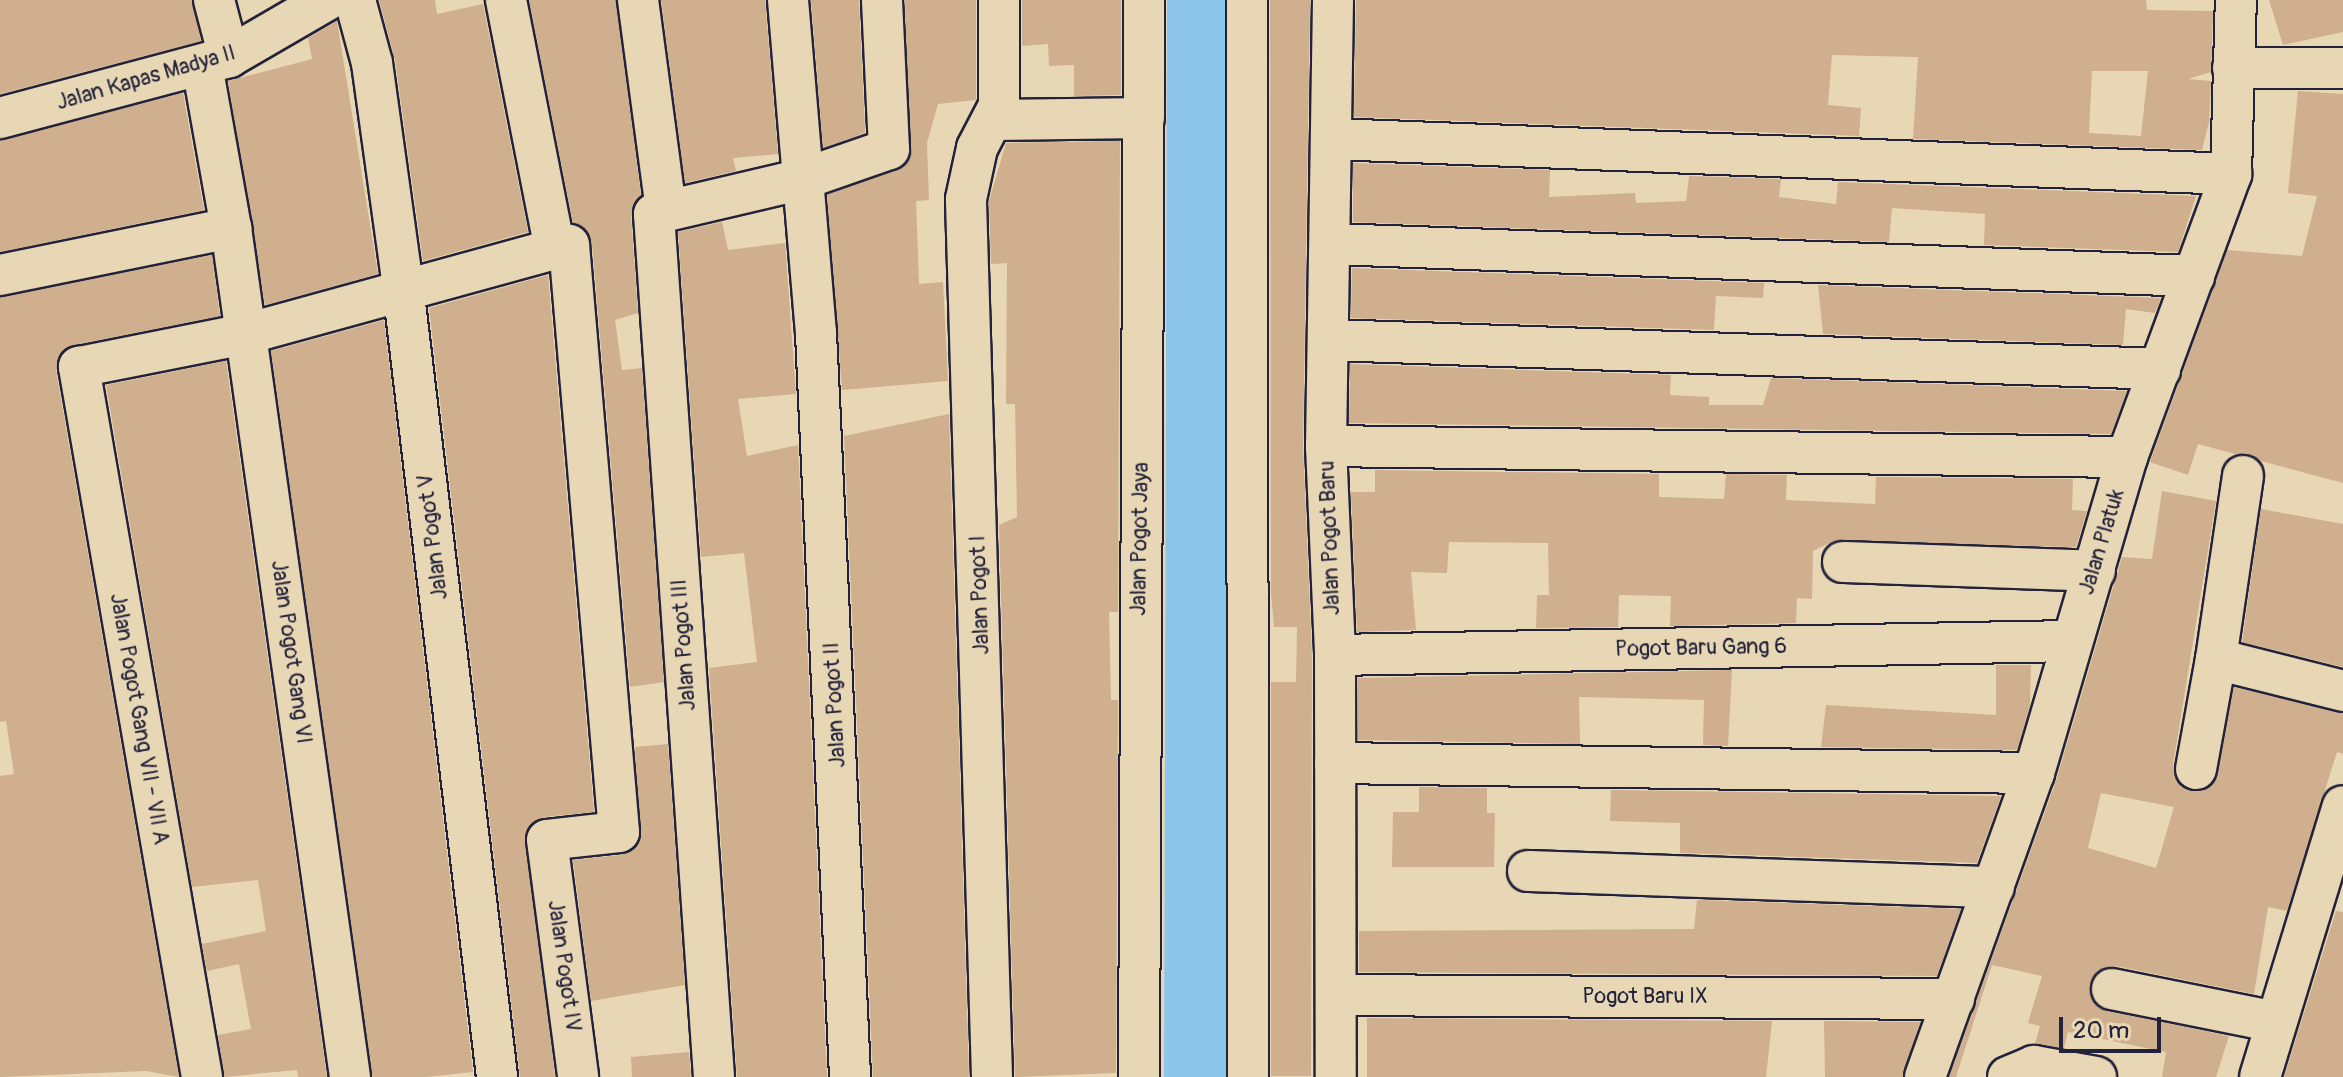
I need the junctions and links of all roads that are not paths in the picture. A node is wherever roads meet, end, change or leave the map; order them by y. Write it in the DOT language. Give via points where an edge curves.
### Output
graph roads {
  1 [pos="214,0"];
  2 [pos="327,0"];
  3 [pos="355,0"];
  4 [pos="506,0"];
  5 [pos="638,0"];
  6 [pos="788,0"];
  7 [pos="882,0"];
  8 [pos="999,0"];
  9 [pos="1144,0"];
  10 [pos="1247,0"];
  11 [pos="1333,0"];
  12 [pos="2236,0"];
  13 [pos="285,14"];
  14 [pos="216,61"];
  15 [pos="2233,68"];
  16 [pos="2343,68"];
  17 [pos="0,118"];
  18 [pos="1144,118"];
  19 [pos="996,120"];
  20 [pos="1333,139"];
  21 [pos="2231,174"];
  22 [pos="803,179"];
  23 [pos="660,213"];
  24 [pos="231,228"];
  25 [pos="1333,244"];
  26 [pos="555,249"];
  27 [pos="0,275"];
  28 [pos="2194,276"];
  29 [pos="403,287"];
  30 [pos="246,334"];
  31 [pos="1331,340"];
  32 [pos="2160,369"];
  33 [pos="1326,446"];
  34 [pos="2127,457"];
  35 [pos="2243,476"];
  36 [pos="1843,562"];
  37 [pos="2095,571"];
  38 [pos="2068,641"];
  39 [pos="1335,655"];
  40 [pos="2216,659"];
  41 [pos="2343,691"];
  42 [pos="1335,763"];
  43 [pos="2196,769"];
  44 [pos="2034,773"];
  45 [pos="2343,806"];
  46 [pos="1528,871"];
  47 [pos="1994,887"];
  48 [pos="2112,989"];
  49 [pos="1336,995"];
  50 [pos="1954,999"];
  51 [pos="2276,1022"];
  52 [pos="202,1077"];
  53 [pos="350,1077"];
  54 [pos="497,1077"];
  55 [pos="578,1077"];
  56 [pos="714,1077"];
  57 [pos="850,1077"];
  58 [pos="992,1077"];
  59 [pos="1139,1077"];
  60 [pos="1248,1077"];
  61 [pos="1336,1077"];
  62 [pos="1925,1077"];
  63 [pos="2008,1077"];
  64 [pos="2096,1077"];
  65 [pos="2260,1077"];
  1 -- 14 [label="street, Jalan Pogot Gang VI"];
  2 -- 13 [label="street, Jalan Kapas Madya II"];
  3 -- 29 [label="street, Jalan Pogot V" via="372,63"];
  4 -- 26 [label="street"];
  5 -- 23 [label="street, Jalan Pogot III"];
  6 -- 22 [label="street, Jalan Pogot II"];
  7 -- 22 [label="street" via="889,149"];
  8 -- 19 [label="street"];
  9 -- 18 [label="street, Jalan Pogot Jaya"];
  10 -- 60 [label="street"];
  11 -- 20 [label="street, Jalan Pogot Baru"];
  12 -- 15 [label="street, Jalan Platuk"];
  13 -- 14 [label="street, Jalan Kapas Madya II"];
  14 -- 17 [label="street, Jalan Kapas Madya II"];
  14 -- 24 [label="street, Jalan Pogot Gang VI"];
  15 -- 16 [label="street"];
  15 -- 21 [label="street, Jalan Platuk"];
  18 -- 19 [label="street"];
  18 -- 59 [label="street, Jalan Pogot Jaya"];
  19 -- 58 [label="street, Jalan Pogot I" via="977,148 966,199"];
  20 -- 21 [label="street"];
  20 -- 25 [label="street, Jalan Pogot Baru"];
  21 -- 28 [label="street, Jalan Platuk"];
  22 -- 23 [label="street"];
  22 -- 57 [label="street, Jalan Pogot II" via="816,333"];
  23 -- 56 [label="street, Jalan Pogot III"];
  24 -- 27 [label="street"];
  24 -- 30 [label="street, Jalan Pogot Gang VI"];
  25 -- 28 [label="street"];
  25 -- 31 [label="street, Jalan Pogot Baru"];
  26 -- 29 [label="street"];
  26 -- 55 [label="street, Jalan Pogot IV" via="569,245 619,832 547,840"];
  28 -- 32 [label="street, Jalan Platuk"];
  29 -- 30 [label="street"];
  29 -- 54 [label="street, Jalan Pogot V"];
  30 -- 52 [label="street, Jalan Pogot Gang VII - VII A" via="84,364"];
  30 -- 53 [label="street, Jalan Pogot Gang VI"];
  31 -- 32 [label="street"];
  31 -- 33 [label="street, Jalan Pogot Baru"];
  32 -- 34 [label="street, Jalan Platuk"];
  33 -- 34 [label="street"];
  33 -- 39 [label="street, Jalan Pogot Baru"];
  34 -- 37 [label="street, Jalan Platuk"];
  35 -- 40 [label="street"];
  36 -- 37 [label="street"];
  37 -- 38 [label="street, Jalan Platuk"];
  38 -- 39 [label="street, Pogot Baru Gang 6"];
  38 -- 44 [label="street, Jalan Platuk"];
  39 -- 42 [label="street, Jalan Pogot Baru"];
  40 -- 41 [label="street"];
  40 -- 43 [label="street"];
  42 -- 44 [label="street"];
  42 -- 49 [label="street, Jalan Pogot Baru"];
  44 -- 47 [label="street, Jalan Platuk"];
  45 -- 51 [label="street"];
  46 -- 47 [label="street"];
  47 -- 50 [label="street, Jalan Platuk"];
  48 -- 51 [label="street"];
  49 -- 50 [label="street, Pogot Baru IX"];
  49 -- 61 [label="street, Jalan Pogot Baru"];
  50 -- 62 [label="street, Jalan Platuk"];
  51 -- 65 [label="street"];
  63 -- 64 [label="street" via="2034,1066"];
}
